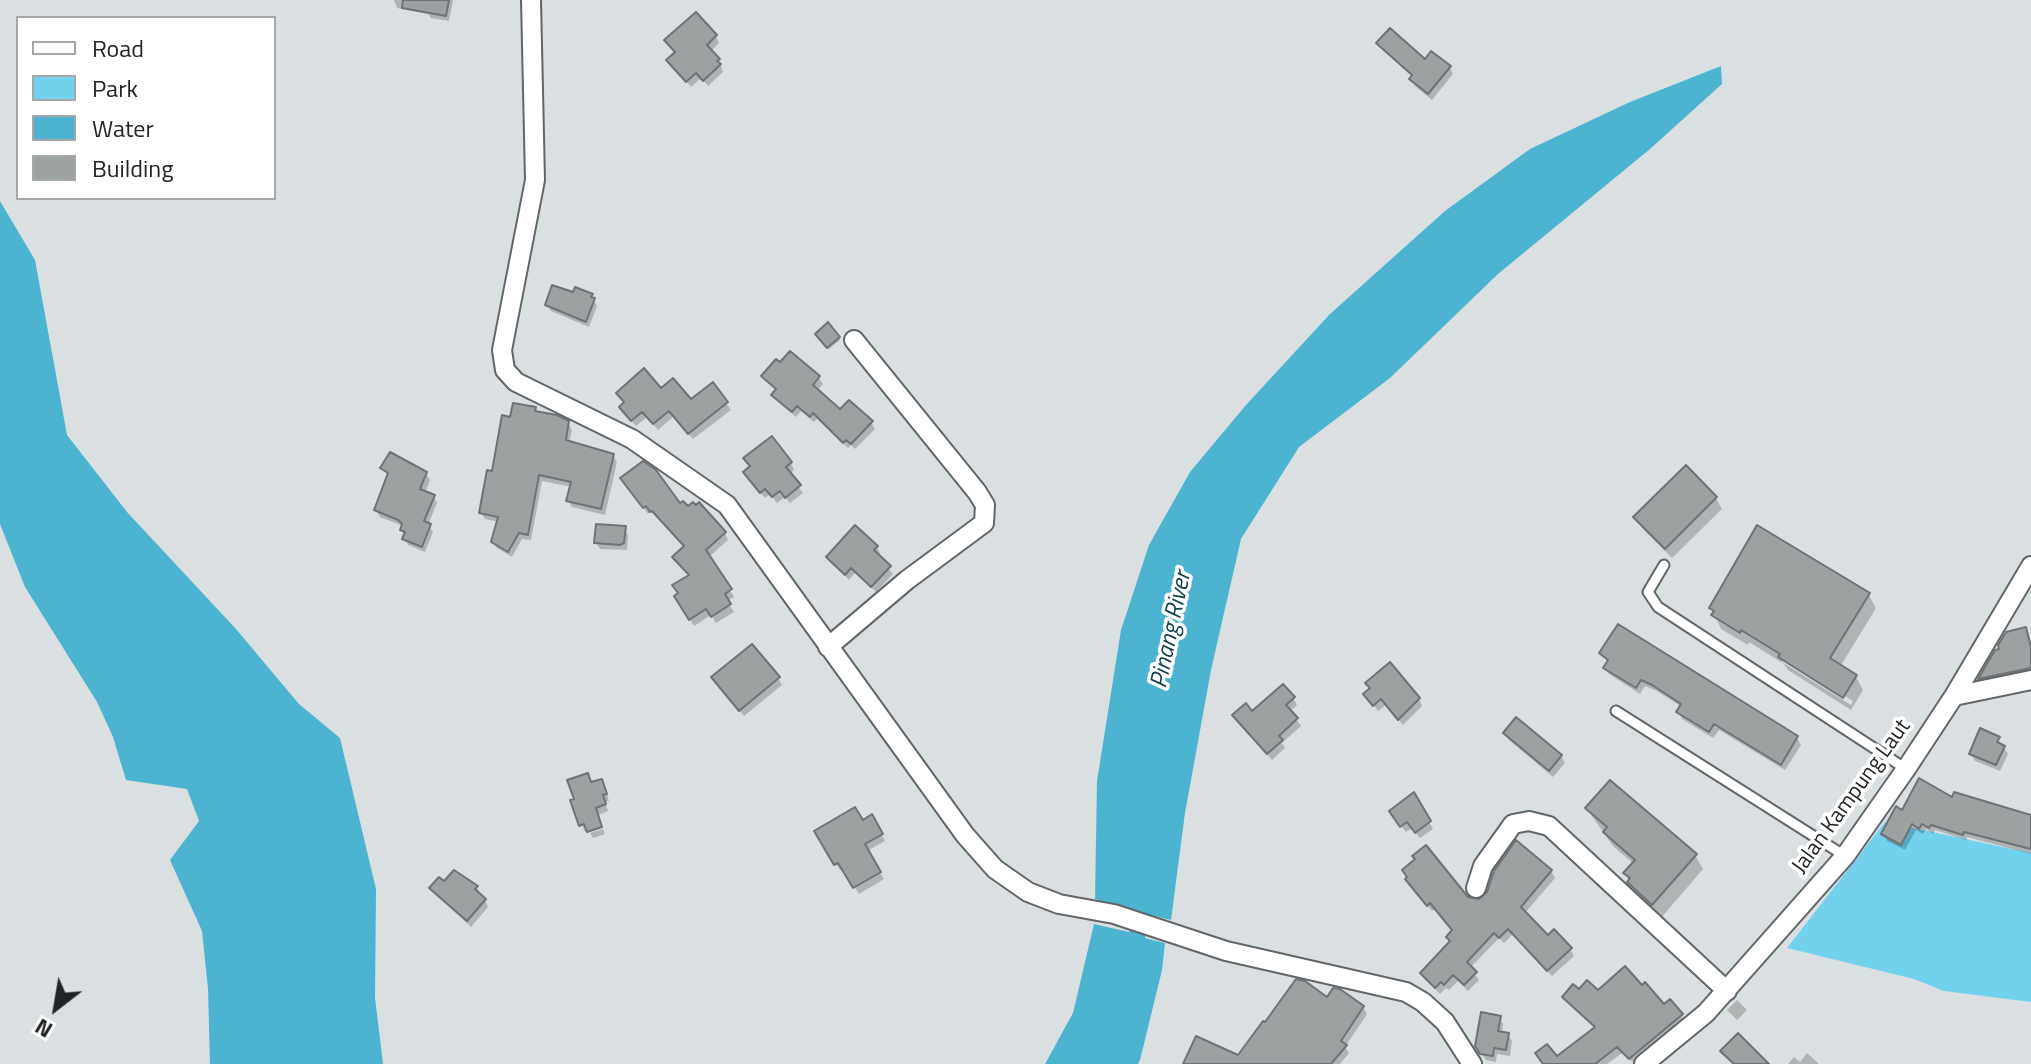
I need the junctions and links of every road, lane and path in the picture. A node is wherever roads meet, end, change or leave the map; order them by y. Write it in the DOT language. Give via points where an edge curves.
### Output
graph roads {
  1 [pos="531,0"];
  2 [pos="854,340"];
  3 [pos="1664,565"];
  4 [pos="2031,566"];
  5 [pos="828,647"];
  6 [pos="2031,680"];
  7 [pos="1954,696"];
  8 [pos="1616,711"];
  9 [pos="1906,769"];
  10 [pos="1845,856"];
  11 [pos="1476,888"];
  12 [pos="1727,991"];
  13 [pos="1472,1064"];
  14 [pos="1644,1064"];
  1 -- 5 [label="street" via="535,180 502,350 505,370 516,382 632,439 727,505"];
  2 -- 5 [label="street" via="977,492 985,505 984,523"];
  3 -- 9 [label="lane" via="1648,592 1658,607"];
  4 -- 7 [label="street, Jalan Kampung Laut"];
  5 -- 13 [label="street" via="965,835 995,869 1028,892 1226,951 1406,992 1445,1022"];
  6 -- 7 [label="street"];
  7 -- 9 [label="street, Jalan Kampung Laut"];
  8 -- 10 [label="lane"];
  9 -- 10 [label="street, Jalan Kampung Laut"];
  10 -- 12 [label="street, Jalan Kampung Laut"];
  11 -- 12 [label="street" via="1483,866 1513,824 1549,826"];
  12 -- 14 [label="street, Jalan Kampung Laut"];
}
